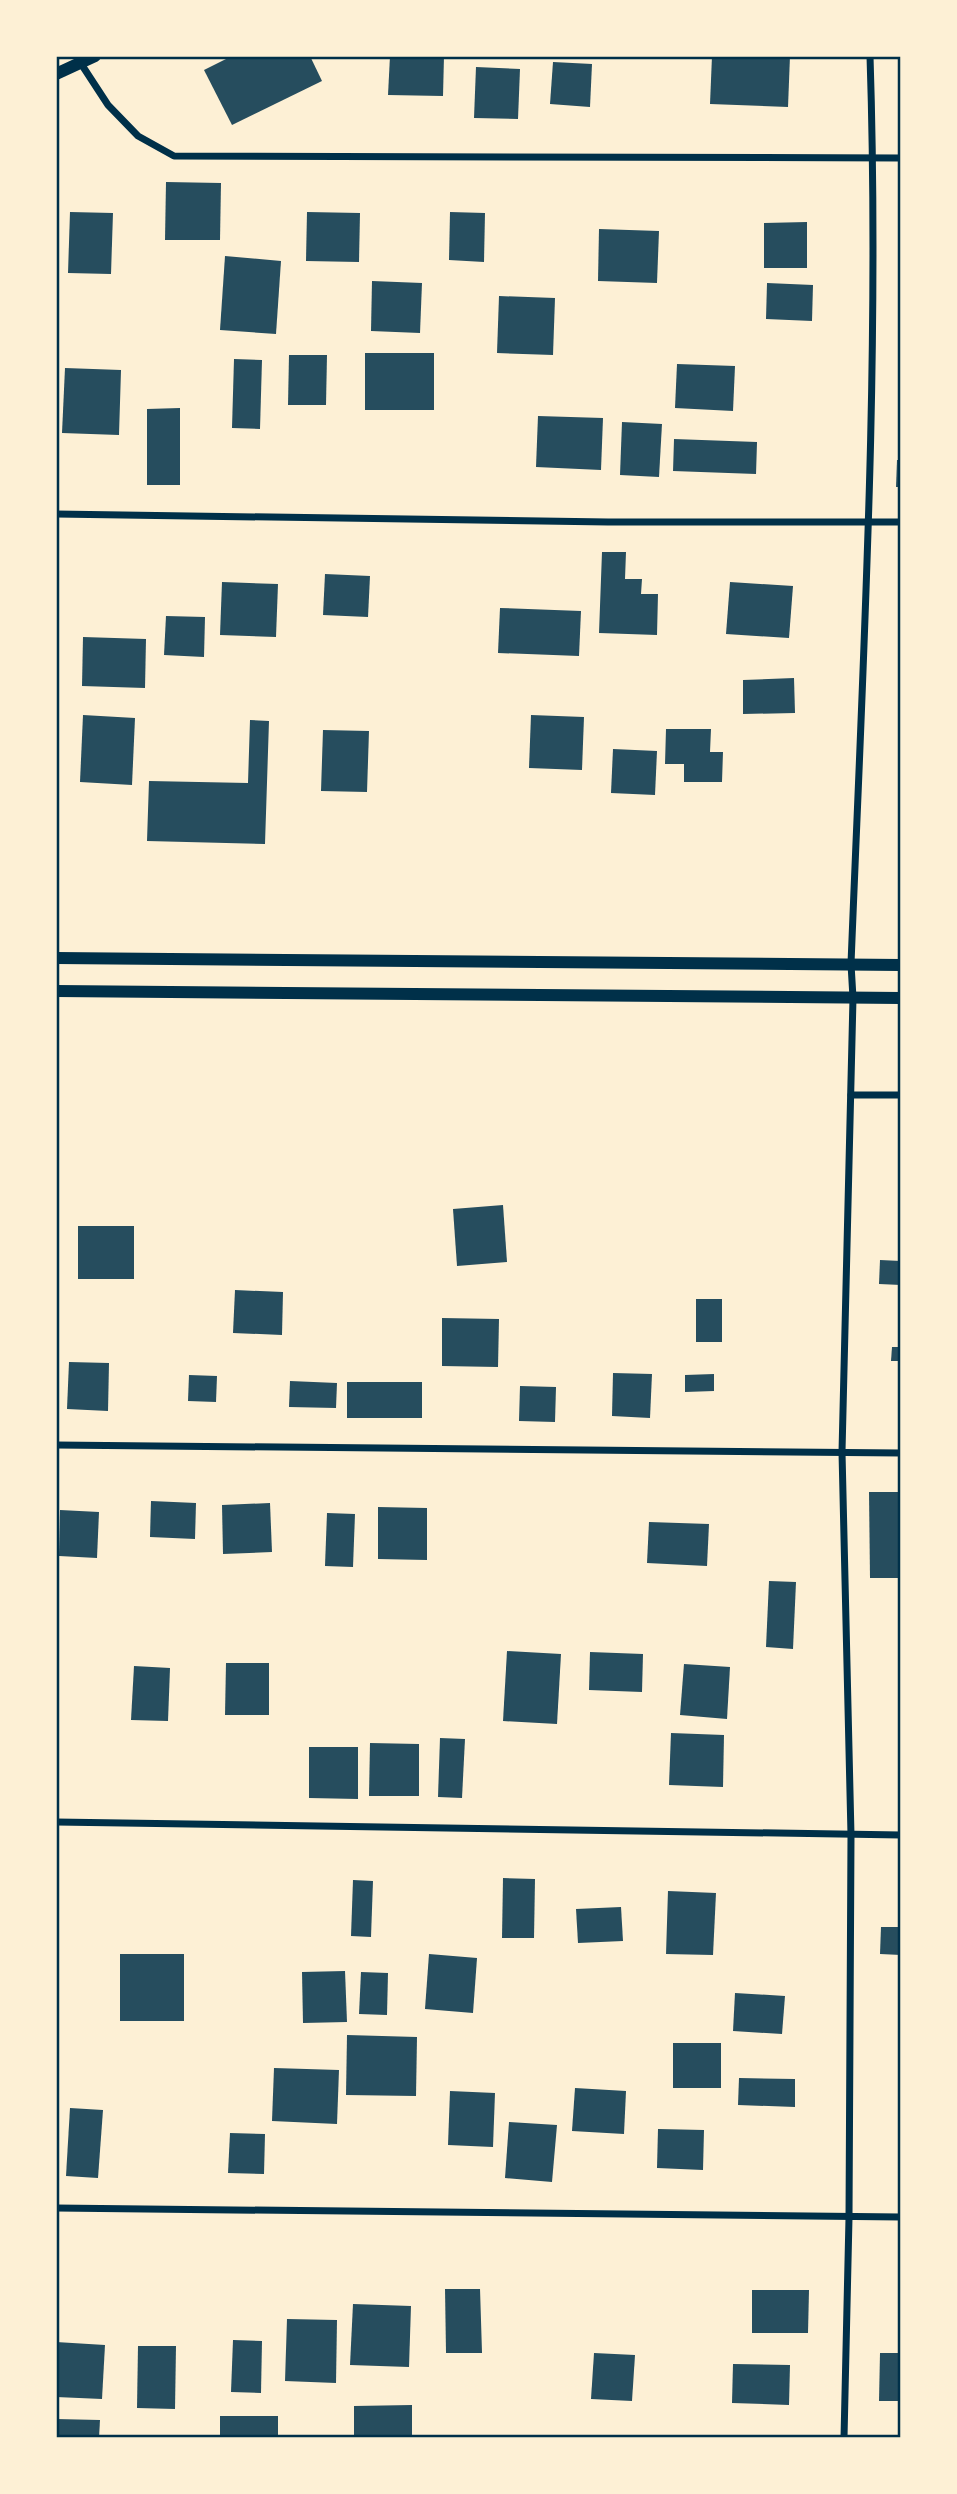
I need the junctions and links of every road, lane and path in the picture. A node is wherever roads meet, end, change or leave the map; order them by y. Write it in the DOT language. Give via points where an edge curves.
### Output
graph roads {
  1 [pos="95,56"];
  2 [pos="870,56"];
  3 [pos="77,60"];
  4 [pos="56,74"];
  5 [pos="873,158"];
  6 [pos="901,158"];
  7 [pos="56,514"];
  8 [pos="868,522"];
  9 [pos="901,522"];
  10 [pos="56,958"];
  11 [pos="851,964"];
  12 [pos="901,965"];
  13 [pos="56,991"];
  14 [pos="853,998"];
  15 [pos="901,998"];
  16 [pos="851,1095"];
  17 [pos="901,1095"];
  18 [pos="56,1445"];
  19 [pos="842,1452"];
  20 [pos="901,1453"];
  21 [pos="56,1822"];
  22 [pos="851,1835"];
  23 [pos="901,1835"];
  24 [pos="56,2208"];
  25 [pos="901,2217"];
  26 [pos="849,2218"];
  27 [pos="844,2438"];
  1 -- 3 [label="street"];
  2 -- 5 [label="street"];
  3 -- 4 [label="street"];
  3 -- 5 [label="street" via="107,105 138,136 174,156"];
  5 -- 6 [label="street"];
  5 -- 8 [label="street"];
  7 -- 8 [label="street"];
  8 -- 9 [label="street"];
  8 -- 11 [label="street"];
  10 -- 11 [label="street"];
  11 -- 12 [label="street"];
  11 -- 14 [label="street"];
  13 -- 14 [label="street"];
  14 -- 15 [label="street"];
  14 -- 16 [label="street"];
  16 -- 17 [label="street"];
  16 -- 19 [label="street"];
  18 -- 19 [label="street"];
  19 -- 20 [label="street"];
  19 -- 22 [label="street"];
  21 -- 22 [label="street"];
  22 -- 23 [label="street"];
  22 -- 26 [label="street"];
  24 -- 26 [label="street"];
  25 -- 26 [label="street"];
  26 -- 27 [label="street"];
}
